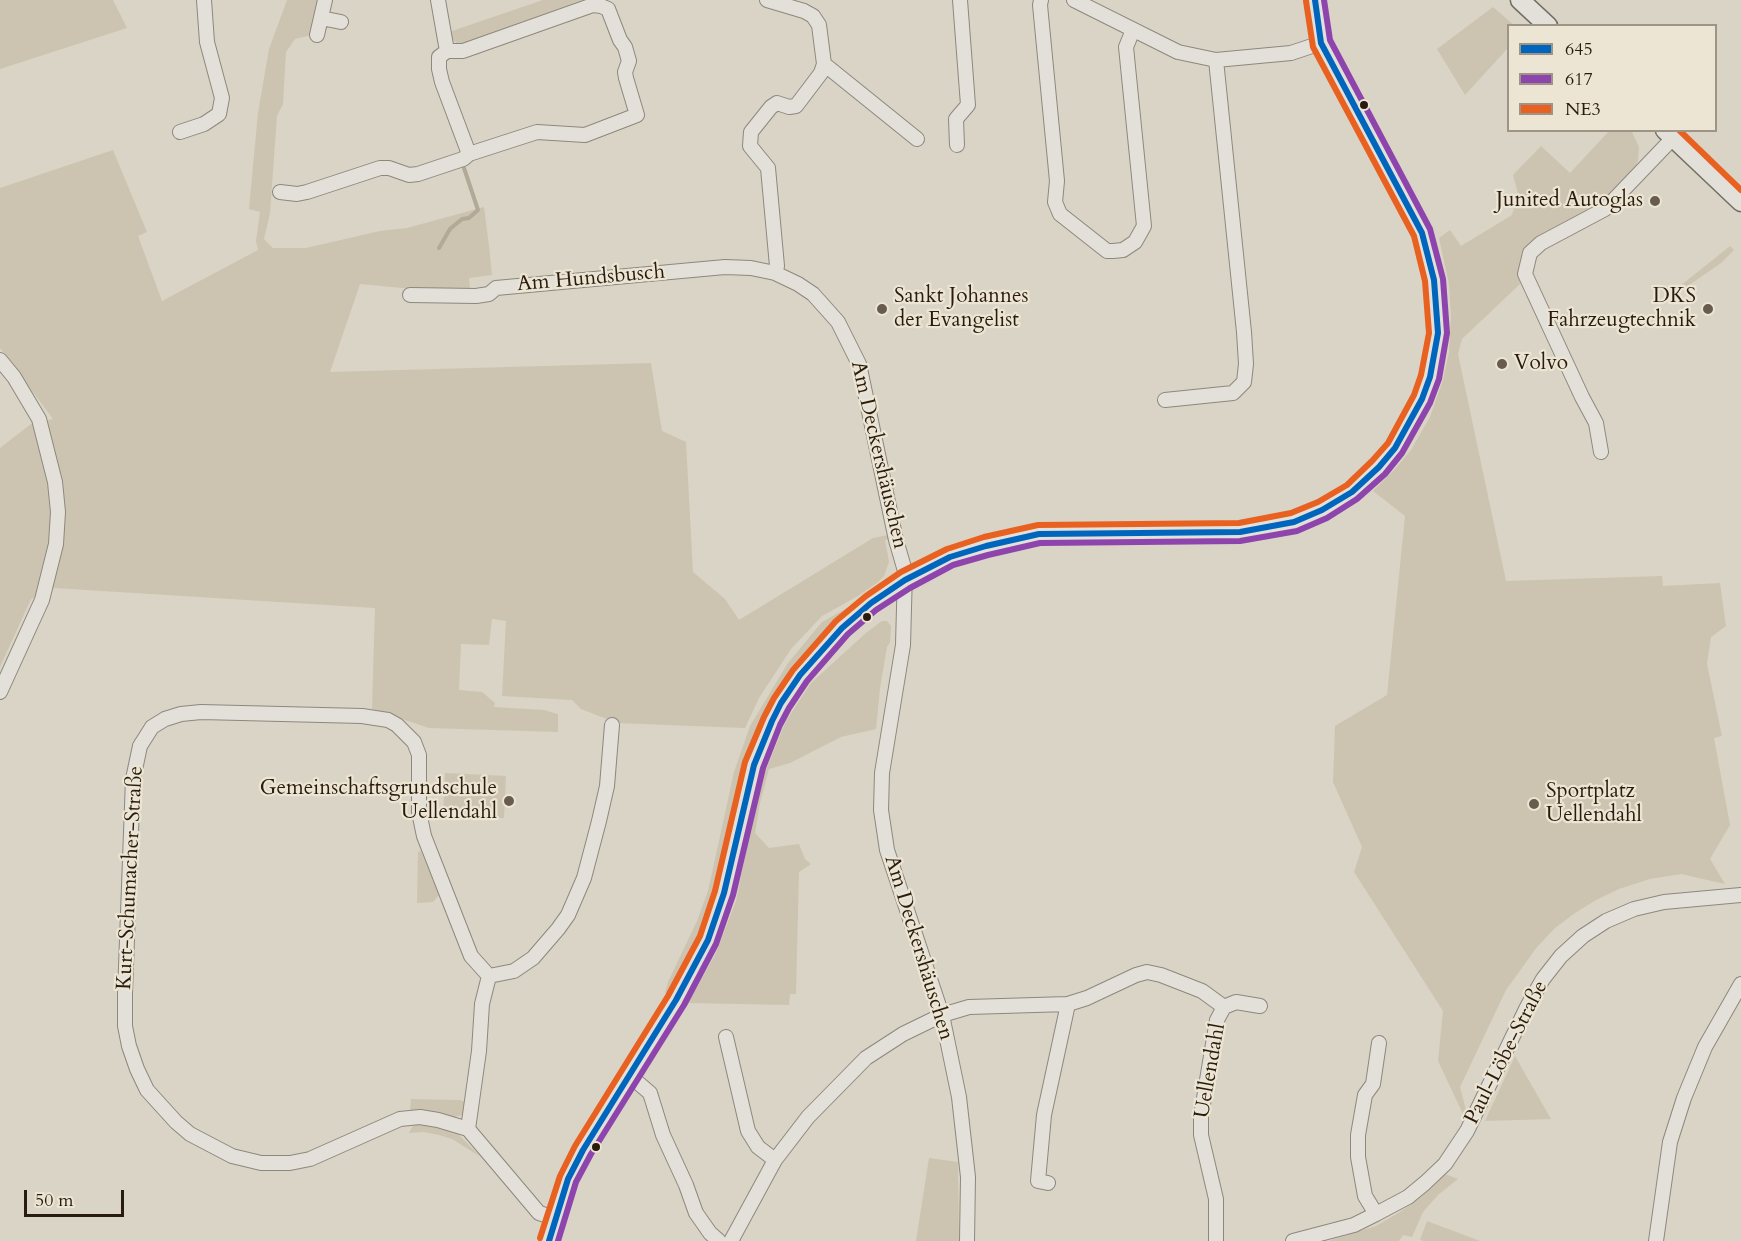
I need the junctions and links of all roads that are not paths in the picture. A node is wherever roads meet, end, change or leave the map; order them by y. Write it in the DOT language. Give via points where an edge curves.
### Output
graph roads {
  1 [pos="204,0"];
  2 [pos="326,0"];
  3 [pos="438,0"];
  4 [pos="767,0"];
  5 [pos="960,0"];
  6 [pos="1041,0"];
  7 [pos="1074,0"];
  8 [pos="1316,0"];
  9 [pos="1520,0"];
  10 [pos="321,18"];
  11 [pos="341,22"];
  12 [pos="1546,24"];
  13 [pos="1133,30"];
  14 [pos="317,35"];
  15 [pos="1321,43"];
  16 [pos="447,51"];
  17 [pos="1216,60"];
  18 [pos="824,64"];
  19 [pos="180,132"];
  20 [pos="1669,134"];
  21 [pos="917,139"];
  22 [pos="957,145"];
  23 [pos="469,153"];
  24 [pos="280,192"];
  25 [pos="1741,202"];
  26 [pos="775,273"];
  27 [pos="410,295"];
  28 [pos="0,360"];
  29 [pos="1165,400"];
  30 [pos="1601,452"];
  31 [pos="905,580"];
  32 [pos="0,692"];
  33 [pos="612,725"];
  34 [pos="1741,895"];
  35 [pos="489,976"];
  36 [pos="1741,984"];
  37 [pos="1068,1004"];
  38 [pos="1260,1006"];
  39 [pos="1224,1007"];
  40 [pos="942,1015"];
  41 [pos="726,1037"];
  42 [pos="1380,1042"];
  43 [pos="629,1075"];
  44 [pos="468,1129"];
  45 [pos="775,1160"];
  46 [pos="1048,1183"];
  47 [pos="1376,1214"];
  48 [pos="555,1218"];
  49 [pos="550,1241"];
  50 [pos="719,1241"];
  51 [pos="731,1241"];
  52 [pos="967,1241"];
  53 [pos="1216,1241"];
  54 [pos="1293,1241"];
  55 [pos="1656,1241"];
  1 -- 19 [label="street" via="207,42 222,98 219,114"];
  2 -- 10 [label="street"];
  3 -- 16 [label="street"];
  4 -- 18 [label="street" via="812,12 819,25"];
  5 -- 22 [label="street" via="968,105 956,119"];
  6 -- 13 [label="street" via="1057,180 1055,202 1060,214 1107,251 1123,250 1135,242 1144,226 1126,47"];
  7 -- 13 [label="street"];
  8 -- 15 [label="street"];
  9 -- 12 [label="street"];
  10 -- 11 [label="street"];
  10 -- 14 [label="street"];
  13 -- 17 [label="street" via="1178,51"];
  15 -- 17 [label="street" via="1291,53"];
  15 -- 31 [label="street" via="1422,233 1434,280 1438,333 1430,377 1395,448 1352,492 1294,522 1240,532 1039,534 950,557"];
  16 -- 23 [label="street" via="439,57 439,69"];
  16 -- 23 [label="street" via="463,51 597,5 608,9 629,61 625,72 637,112 634,117 585,135 537,132"];
  17 -- 29 [label="street" via="1244,332 1244,382 1233,393"];
  18 -- 21 [label="street"];
  18 -- 26 [label="street" via="796,106 777,103 751,132 750,146 768,168"];
  20 -- 25 [label="street"];
  20 -- 30 [label="street" via="1605,209 1540,243 1530,253 1525,274 1596,423"];
  23 -- 24 [label="street" via="463,159 418,174 380,168 307,192"];
  26 -- 27 [label="street, Am Hundsbusch" via="725,267 496,288 476,296"];
  26 -- 31 [label="street, Am Deckershäuschen" via="813,294 838,322 856,355"];
  28 -- 32 [label="street" via="39,419 55,482 58,512 56,544 42,600"];
  31 -- 40 [label="street, Am Deckershäuschen" via="903,645 882,773 881,810 887,850"];
  31 -- 43 [label="street" via="842,628 781,703 754,765 724,893 708,940"];
  33 -- 35 [label="street" via="605,798 586,870 571,908 533,958 514,970"];
  34 -- 47 [label="street, Paul-Löbe-Straße" via="1681,899 1644,907 1606,921 1583,936 1543,979 1467,1131 1445,1164 1408,1197"];
  35 -- 44 [label="street" via="482,1004"];
  35 -- 44 [label="street, Kurt-Schumacher-Straße" via="471,956 423,836 418,755 414,742 397,725 362,716 201,711 165,719 146,735 132,779 125,1026 147,1090 190,1134 232,1156 261,1163 310,1159 400,1119 420,1117"];
  36 -- 55 [label="street" via="1705,1047 1684,1098 1670,1142"];
  37 -- 39 [label="street, Uellendahl" via="1147,972 1202,991"];
  37 -- 40 [label="street, Uellendahl" via="969,1007"];
  37 -- 46 [label="street" via="1044,1115 1038,1181"];
  38 -- 39 [label="street, Uellendahl" via="1236,1002"];
  39 -- 53 [label="street, Uellendahl" via="1217,1020 1201,1116 1201,1135 1216,1199"];
  40 -- 45 [label="street, Uellendahl" via="866,1058 808,1117"];
  40 -- 52 [label="street, Am Deckershäuschen" via="959,1097 968,1177"];
  41 -- 45 [label="street" via="748,1131 758,1147"];
  42 -- 47 [label="street" via="1358,1135 1365,1196"];
  43 -- 48 [label="street" via="583,1150"];
  43 -- 50 [label="street" via="650,1093 696,1213"];
  44 -- 48 [label="street" via="539,1213"];
  45 -- 51 [label="street, Uellendahl"];
  47 -- 54 [label="street" via="1354,1225"];
  48 -- 49 [label="street"];
}
